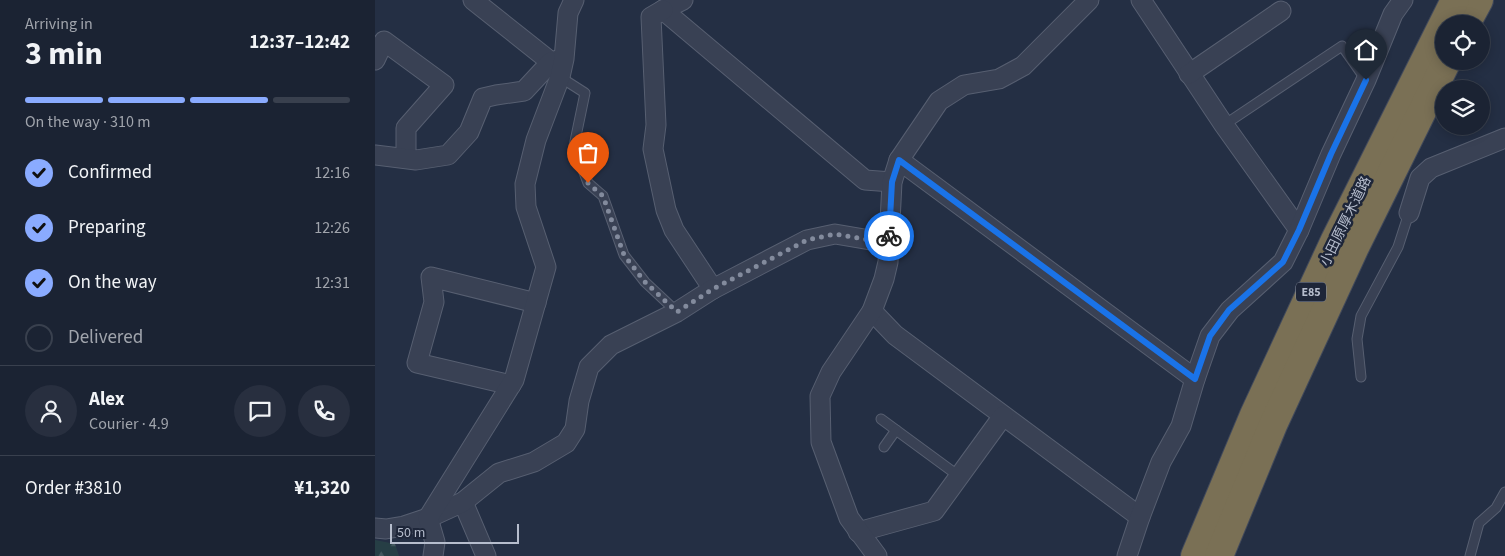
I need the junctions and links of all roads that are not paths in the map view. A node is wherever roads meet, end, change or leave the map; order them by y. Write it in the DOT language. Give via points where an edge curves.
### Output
graph roads {
  1 [pos="473,0"];
  2 [pos="683,0"];
  3 [pos="1089,0"];
  4 [pos="1141,0"];
  5 [pos="1403,0"];
  6 [pos="1455,0"];
  7 [pos="1479,0"];
  8 [pos="568,4"];
  9 [pos="663,10"];
  10 [pos="1281,11"];
  11 [pos="1471,15"];
  12 [pos="375,60"];
  13 [pos="558,66"];
  14 [pos="1443,70"];
  15 [pos="1189,74"];
  16 [pos="1366,80"];
  17 [pos="1224,125"];
  18 [pos="1505,138"];
  19 [pos="375,155"];
  20 [pos="406,158"];
  21 [pos="899,160"];
  22 [pos="892,182"];
  23 [pos="1409,213"];
  24 [pos="1299,230"];
  25 [pos="888,243"];
  26 [pos="713,289"];
  27 [pos="536,304"];
  28 [pos="872,311"];
  29 [pos="677,312"];
  30 [pos="1361,377"];
  31 [pos="1195,379"];
  32 [pos="511,385"];
  33 [pos="1003,416"];
  34 [pos="881,418"];
  35 [pos="896,430"];
  36 [pos="884,447"];
  37 [pos="960,477"];
  38 [pos="1505,492"];
  39 [pos="463,502"];
  40 [pos="1140,517"];
  41 [pos="428,518"];
  42 [pos="375,528"];
  43 [pos="858,532"];
  44 [pos="433,556"];
  45 [pos="486,556"];
  46 [pos="877,556"];
  47 [pos="1127,556"];
  48 [pos="1195,556"];
  49 [pos="1219,556"];
  50 [pos="1470,556"];
  1 -- 13 [label="street"];
  2 -- 9 [label="street"];
  3 -- 21 [label="street" via="1023,66 999,79 965,85 939,101"];
  4 -- 15 [label="street"];
  5 -- 16 [label="street" via="1393,14"];
  6 -- 48 [label="highway, 小田原厚木道路 / E85" via="1335,240 1254,415"];
  7 -- 11 [label="highway"];
  8 -- 13 [label="street"];
  9 -- 22 [label="street" via="865,180"];
  9 -- 26 [label="street" via="651,17 656,125 653,149 674,230"];
  10 -- 15 [label="street"];
  12 -- 20 [label="street" via="384,40 444,85 406,128"];
  13 -- 20 [label="street" via="525,91 483,98 469,132 448,155 416,160"];
  13 -- 27 [label="street" via="525,184 526,207 547,267"];
  13 -- 29 [label="lane" via="585,93 574,146 588,183 603,196 624,255 645,282"];
  14 -- 49 [label="highway, 小田原厚木道路 / E85" via="1330,300 1273,425"];
  15 -- 17 [label="street"];
  16 -- 17 [label="lane" via="1343,46"];
  16 -- 24 [label="street"];
  17 -- 24 [label="street"];
  18 -- 23 [label="street" via="1431,168 1420,178"];
  19 -- 20 [label="street"];
  21 -- 22 [label="street"];
  21 -- 31 [label="street"];
  22 -- 25 [label="street"];
  23 -- 30 [label="lane" via="1398,247 1361,316 1357,340"];
  24 -- 31 [label="street" via="1283,262 1229,310 1210,336"];
  25 -- 26 [label="street" via="835,234 807,240"];
  25 -- 28 [label="street" via="884,280"];
  26 -- 29 [label="street"];
  27 -- 32 [label="street"];
  27 -- 32 [label="street" via="431,277 433,302 417,364"];
  28 -- 33 [label="street" via="895,335"];
  28 -- 43 [label="street" via="831,372 820,396 821,442 849,518"];
  29 -- 39 [label="street" via="611,345 589,367 575,429 566,443 534,462 499,473"];
  31 -- 40 [label="street" via="1181,426 1161,462"];
  32 -- 41 [label="street"];
  33 -- 37 [label="street"];
  33 -- 40 [label="street"];
  34 -- 35 [label="lane"];
  35 -- 36 [label="lane"];
  35 -- 37 [label="lane"];
  37 -- 43 [label="street" via="934,511"];
  38 -- 50 [label="lane" via="1496,508 1479,523"];
  39 -- 41 [label="street"];
  39 -- 45 [label="street"];
  40 -- 47 [label="street"];
  41 -- 42 [label="street" via="404,526"];
  41 -- 44 [label="street" via="435,542"];
  43 -- 46 [label="street"];
}
